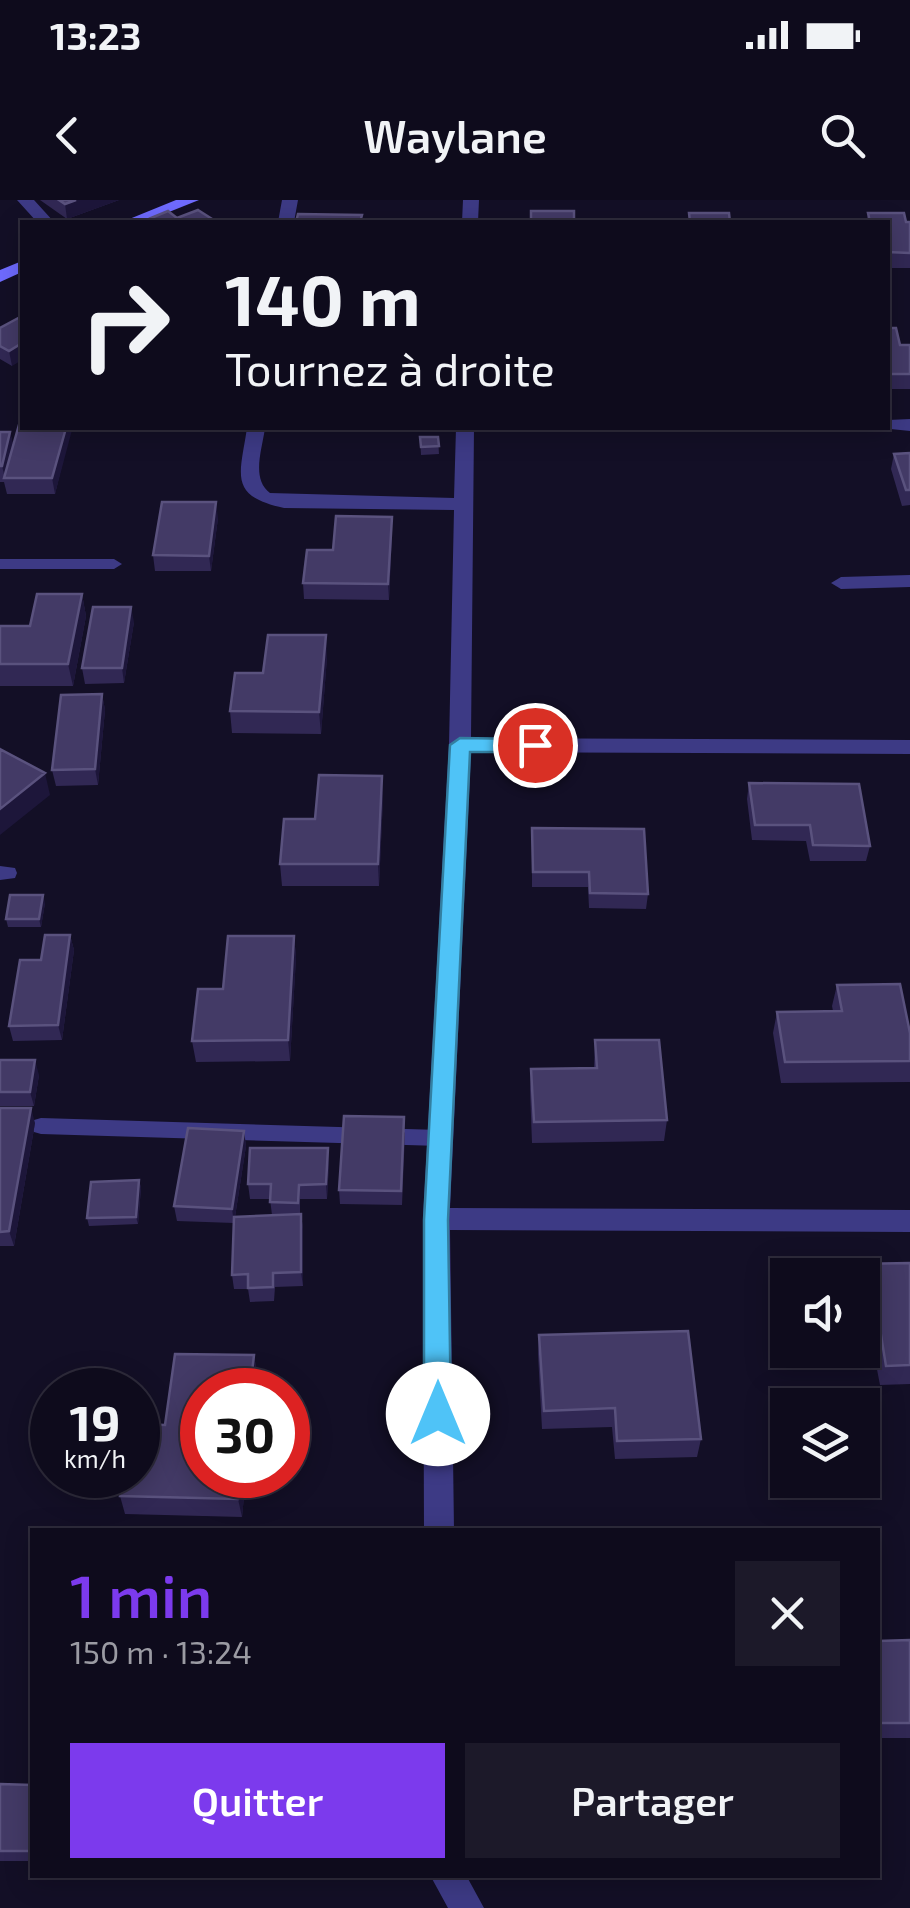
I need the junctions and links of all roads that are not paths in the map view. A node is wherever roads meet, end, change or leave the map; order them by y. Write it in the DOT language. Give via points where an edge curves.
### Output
graph roads {
  1 [pos="25,200"];
  2 [pos="191,200"];
  3 [pos="44,220"];
  4 [pos="136,220"];
  5 [pos="256,430"];
  6 [pos="466,430"];
  7 [pos="464,504"];
  8 [pos="0,564"];
  9 [pos="114,564"];
  10 [pos="910,581"];
  11 [pos="841,583"];
  12 [pos="460,745"];
  13 [pos="910,747"];
  14 [pos="41,1126"];
  15 [pos="440,1138"];
  16 [pos="436,1220"];
  17 [pos="910,1221"];
  18 [pos="439,1528"];
  19 [pos="449,1878"];
  20 [pos="467,1908"];
  1 -- 3 [label="street"];
  2 -- 4 [label="main road"];
  5 -- 7 [label="street" via="249,478 264,498"];
  6 -- 7 [label="street"];
  7 -- 12 [label="street"];
  8 -- 9 [label="lane"];
  10 -- 11 [label="street"];
  12 -- 13 [label="street"];
  12 -- 15 [label="street"];
  14 -- 15 [label="lane"];
  15 -- 16 [label="street"];
  16 -- 17 [label="street"];
  16 -- 18 [label="street"];
  19 -- 20 [label="street"];
}
